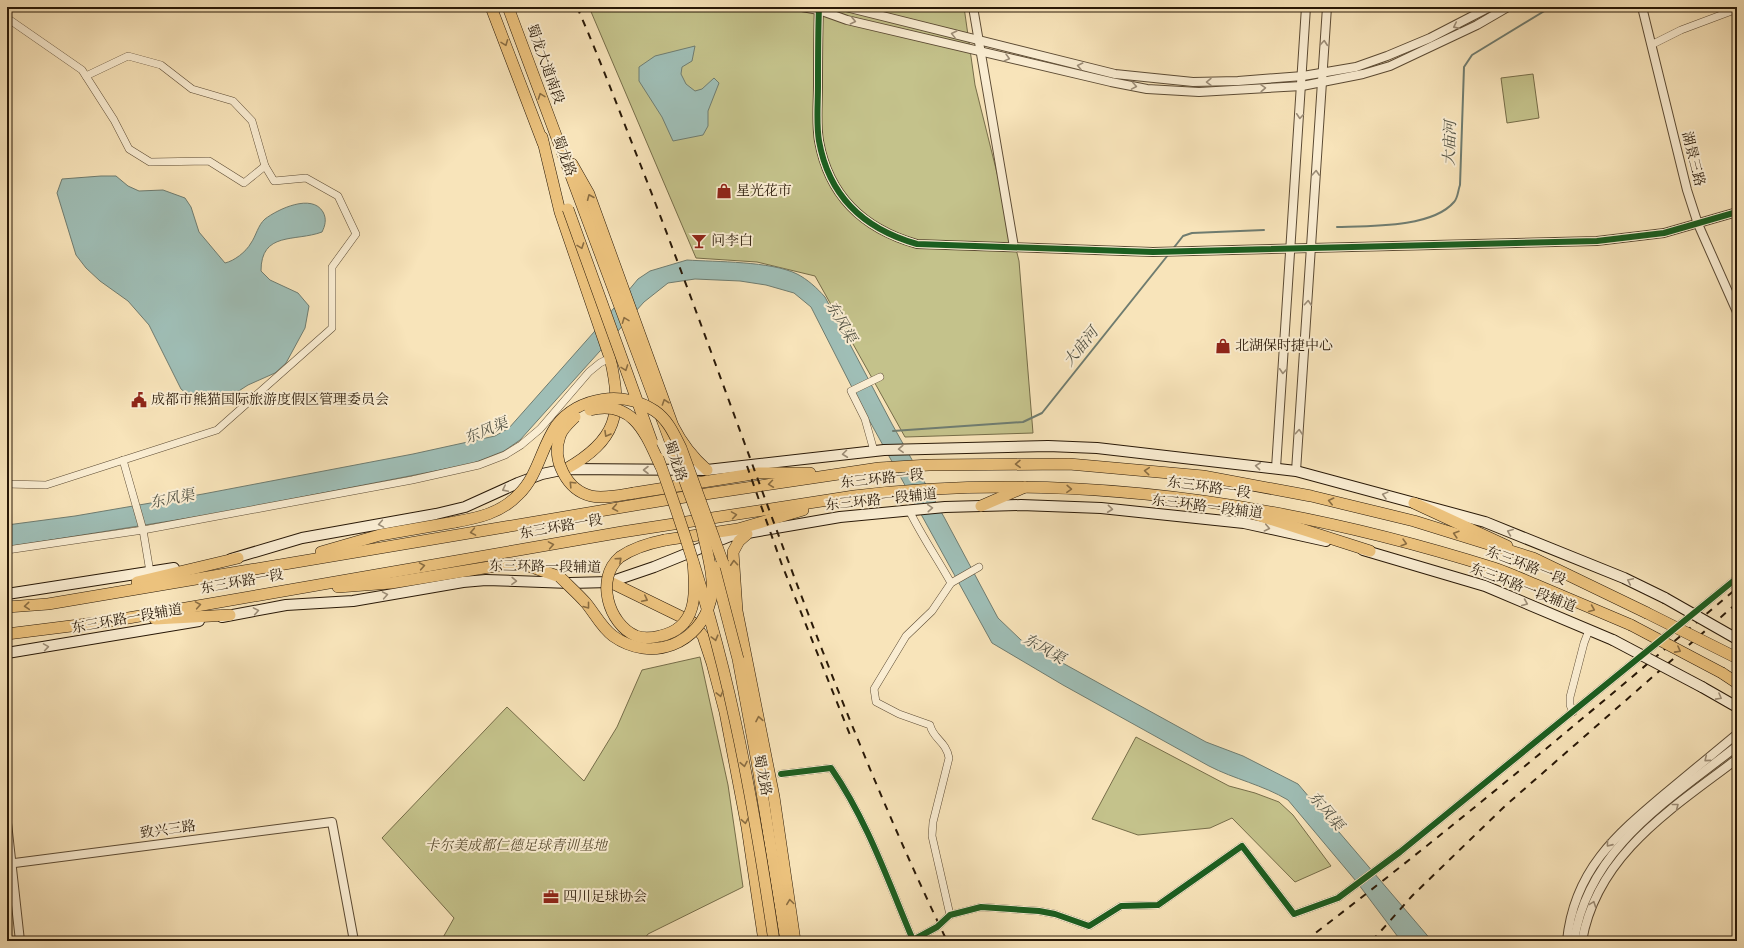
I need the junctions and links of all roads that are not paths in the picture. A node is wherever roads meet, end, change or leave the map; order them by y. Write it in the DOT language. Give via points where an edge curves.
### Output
graph roads {
  1 [pos="492,7"];
  2 [pos="508,7"];
  3 [pos="802,7"];
  4 [pos="846,7"];
  5 [pos="973,7"];
  6 [pos="1306,7"];
  7 [pos="1327,7"];
  8 [pos="1490,7"];
  9 [pos="1508,7"];
  10 [pos="1642,7"];
  11 [pos="819,8"];
  12 [pos="1737,8"];
  13 [pos="7,18"];
  14 [pos="980,41"];
  15 [pos="1652,44"];
  16 [pos="981,51"];
  17 [pos="86,76"];
  18 [pos="1303,76"];
  19 [pos="1321,78"];
  20 [pos="1302,86"];
  21 [pos="554,132"];
  22 [pos="542,137"];
  23 [pos="265,166"];
  24 [pos="1737,212"];
  25 [pos="1698,224"];
  26 [pos="1014,247"];
  27 [pos="1312,248"];
  28 [pos="1291,249"];
  29 [pos="1737,312"];
  30 [pos="609,357"];
  31 [pos="880,377"];
  32 [pos="879,450"];
  33 [pos="122,460"];
  34 [pos="661,467"];
  35 [pos="1276,468"];
  36 [pos="566,469"];
  37 [pos="707,470"];
  38 [pos="1296,471"];
  39 [pos="850,473"];
  40 [pos="7,484"];
  41 [pos="1026,487"];
  42 [pos="854,496"];
  43 [pos="1218,503"];
  44 [pos="1414,503"];
  45 [pos="981,506"];
  46 [pos="912,510"];
  47 [pos="701,524"];
  48 [pos="143,530"];
  49 [pos="748,534"];
  50 [pos="7,550"];
  51 [pos="1370,551"];
  52 [pos="238,558"];
  53 [pos="1533,558"];
  54 [pos="693,562"];
  55 [pos="979,567"];
  56 [pos="264,568"];
  57 [pos="150,572"];
  58 [pos="1737,578"];
  59 [pos="610,582"];
  60 [pos="951,583"];
  61 [pos="271,592"];
  62 [pos="7,594"];
  63 [pos="48,604"];
  64 [pos="7,608"];
  65 [pos="230,615"];
  66 [pos="111,620"];
  67 [pos="1589,630"];
  68 [pos="7,634"];
  69 [pos="1737,639"];
  70 [pos="7,653"];
  71 [pos="1737,658"];
  72 [pos="738,659"];
  73 [pos="1737,683"];
  74 [pos="1737,707"];
  75 [pos="1573,712"];
  76 [pos="1737,734"];
  77 [pos="1737,746"];
  78 [pos="1737,758"];
  79 [pos="781,774"];
  80 [pos="7,823"];
  81 [pos="9,864"];
  82 [pos="950,915"];
  83 [pos="20,941"];
  84 [pos="354,941"];
  85 [pos="764,941"];
  86 [pos="774,941"];
  87 [pos="786,941"];
  88 [pos="795,941"];
  89 [pos="1567,941"];
  90 [pos="1574,941"];
  91 [pos="1582,941"];
  1 -- 22 [label="main road, 蜀龙路, one-way"];
  21 -- 2 [label="main road, 蜀龙大道南段, one-way"];
  3 -- 11 [label="street"];
  14 -- 4 [label="street, one-way"];
  5 -- 14 [label="street"];
  6 -- 18 [label="street"];
  19 -- 7 [label="street, one-way"];
  8 -- 19 [label="street, one-way" via="1430,38 1387,56"];
  9 -- 19 [label="street" via="1477,25 1390,66 1363,74"];
  10 -- 15 [label="street, 湖景三路"];
  11 -- 16 [label="street, one-way" via="847,20"];
  11 -- 26 [label="street" via="819,140 828,172 847,202 878,229 917,244"];
  12 -- 15 [label="street"];
  13 -- 17 [label="street" via="82,70"];
  14 -- 16 [label="street"];
  18 -- 14 [label="street, one-way" via="1193,82 1148,78 1115,74"];
  15 -- 25 [label="street, 湖景三路" via="1680,162"];
  16 -- 20 [label="street, one-way" via="1147,89 1198,92"];
  16 -- 26 [label="street"];
  17 -- 23 [label="street" via="128,56 161,65 192,89 233,101 252,121"];
  17 -- 23 [label="street" via="129,148 150,162 209,161 244,184"];
  18 -- 19 [label="street"];
  18 -- 20 [label="street"];
  19 -- 20 [label="street"];
  27 -- 19 [label="street, one-way"];
  20 -- 28 [label="street, one-way"];
  37 -- 21 [label="main road, one-way" via="683,446 673,426 589,194"];
  47 -- 21 [label="main road, 蜀龙路, one-way, bridge"];
  22 -- 30 [label="main road" via="560,212"];
  22 -- 34 [label="main road, 蜀龙路, one-way, bridge"];
  23 -- 33 [label="street" via="274,181 306,178 338,196 356,234 332,266 332,328 217,430"];
  24 -- 25 [label="street"];
  25 -- 27 [label="street" via="1664,234 1597,242"];
  25 -- 29 [label="street, 湖景三路"];
  26 -- 28 [label="street" via="1153,252"];
  27 -- 28 [label="street"];
  38 -- 27 [label="street, one-way"];
  28 -- 35 [label="street, one-way"];
  30 -- 36 [label="main road, one-way" via="617,402 614,421 597,448 583,460"];
  30 -- 48 [label="street" via="589,372 540,428 521,445 505,455 479,465 412,480"];
  31 -- 32 [label="street" via="851,391"];
  35 -- 32 [label="main road, one-way" via="1040,446"];
  32 -- 37 [label="main road, one-way"];
  33 -- 40 [label="street" via="46,485"];
  33 -- 48 [label="street"];
  39 -- 34 [label="main road, one-way, bridge" via="759,473 605,497 592,496 579,491 564,476 557,450 560,436 567,424 576,416 598,408 609,407 623,411 642,429"];
  34 -- 54 [label="main road, 蜀龙路, bridge"];
  35 -- 38 [label="main road"];
  37 -- 36 [label="main road, one-way"];
  36 -- 52 [label="main road, one-way" via="518,482 491,496 451,511 302,538"];
  44 -- 38 [label="main road, one-way"];
  53 -- 39 [label="main road, 东三环路一段, one-way" via="1414,521 1311,496 1204,476 1070,464 929,465 879,468"];
  39 -- 56 [label="main road, 东三环路一段, one-way" via="665,500"];
  41 -- 42 [label="main road, 东三环路一段" via="997,486"];
  41 -- 43 [label="main road, 东三环路一段, one-way" via="1098,489"];
  41 -- 45 [label="main road"];
  54 -- 42 [label="main road, one-way, bridge" via="696,591 693,607 687,619 677,629 650,638 637,636 618,621 610,608 607,577 620,557 666,540 738,529"];
  61 -- 42 [label="main road, 东三环路一段, one-way" via="622,532"];
  43 -- 51 [label="main road"];
  43 -- 73 [label="main road, 东三环路一段, one-way, bridge" via="1347,527 1496,568 1631,625"];
  44 -- 53 [label="main road"];
  69 -- 44 [label="main road, one-way, bridge" via="1624,578 1486,522"];
  46 -- 45 [label="main road, 东三环路一段辅道, one-way"];
  45 -- 51 [label="main road, 东三环路一段辅道, one-way" via="1101,508 1244,523"];
  46 -- 49 [label="main road, 东三环路一段辅道" via="840,517"];
  46 -- 60 [label="street" via="918,529 929,543"];
  61 -- 47 [label="main road, one-way, bridge" via="391,583 508,564 526,565 560,577 613,635 627,644 645,649 662,648 678,644 693,632 711,599 712,582"];
  47 -- 72 [label="main road, 蜀龙路, bridge"];
  48 -- 50 [label="street"];
  48 -- 57 [label="street"];
  49 -- 59 [label="main road, 东三环路一段辅道" via="730,536"];
  88 -- 49 [label="main road, one-way" via="774,797 737,611 733,552 739,541"];
  51 -- 67 [label="main road, 东三环路一段辅道, one-way" via="1485,586"];
  52 -- 57 [label="main road"];
  52 -- 63 [label="main road"];
  53 -- 71 [label="main road, 东三环路一段, bridge"];
  54 -- 86 [label="main road, 蜀龙路, one-way, bridge" via="735,719 762,859"];
  55 -- 60 [label="street"];
  56 -- 63 [label="main road, 东三环路一段"];
  56 -- 72 [label="main road, bridge" via="380,535 491,514 518,496 528,484 536,471 544,448 564,416 591,401 626,400 655,411 666,420 681,448 723,563"];
  57 -- 62 [label="main road"];
  58 -- 75 [label="street"];
  65 -- 59 [label="main road, 东三环路一段辅道, one-way" via="286,605 354,601 486,580"];
  59 -- 85 [label="main road, one-way" via="692,622 703,636 730,740"];
  60 -- 82 [label="street" via="932,611 906,636 874,689 876,702 930,725 934,735 947,749 949,758 933,822 932,836"];
  66 -- 61 [label="main road, 东三环路一段, one-way"];
  63 -- 64 [label="main road, 东三环路一段, one-way"];
  65 -- 66 [label="main road"];
  70 -- 65 [label="main road, 东三环路一段辅道, one-way"];
  66 -- 68 [label="main road, 东三环路一段"];
  67 -- 74 [label="main road, 东三环路一段辅道, one-way, bridge" via="1613,640"];
  67 -- 75 [label="street" via="1570,697"];
  72 -- 87 [label="main road, 蜀龙路"];
  75 -- 82 [label="street" via="1349,891 1338,898 1294,914 1242,846 1158,904 1121,906 1089,926 1055,914 1023,909 981,908"];
  76 -- 89 [label="street, one-way" via="1611,841 1586,877 1574,909"];
  77 -- 90 [label="street" via="1620,844 1594,880 1581,912"];
  91 -- 78 [label="street, one-way" via="1594,900 1611,869 1625,852 1647,828"];
  79 -- 82 [label="street" via="831,768 863,822 912,940 937,927"];
  80 -- 81 [label="street"];
  81 -- 83 [label="street"];
  81 -- 84 [label="street, 致兴三路" via="332,822"];
}
